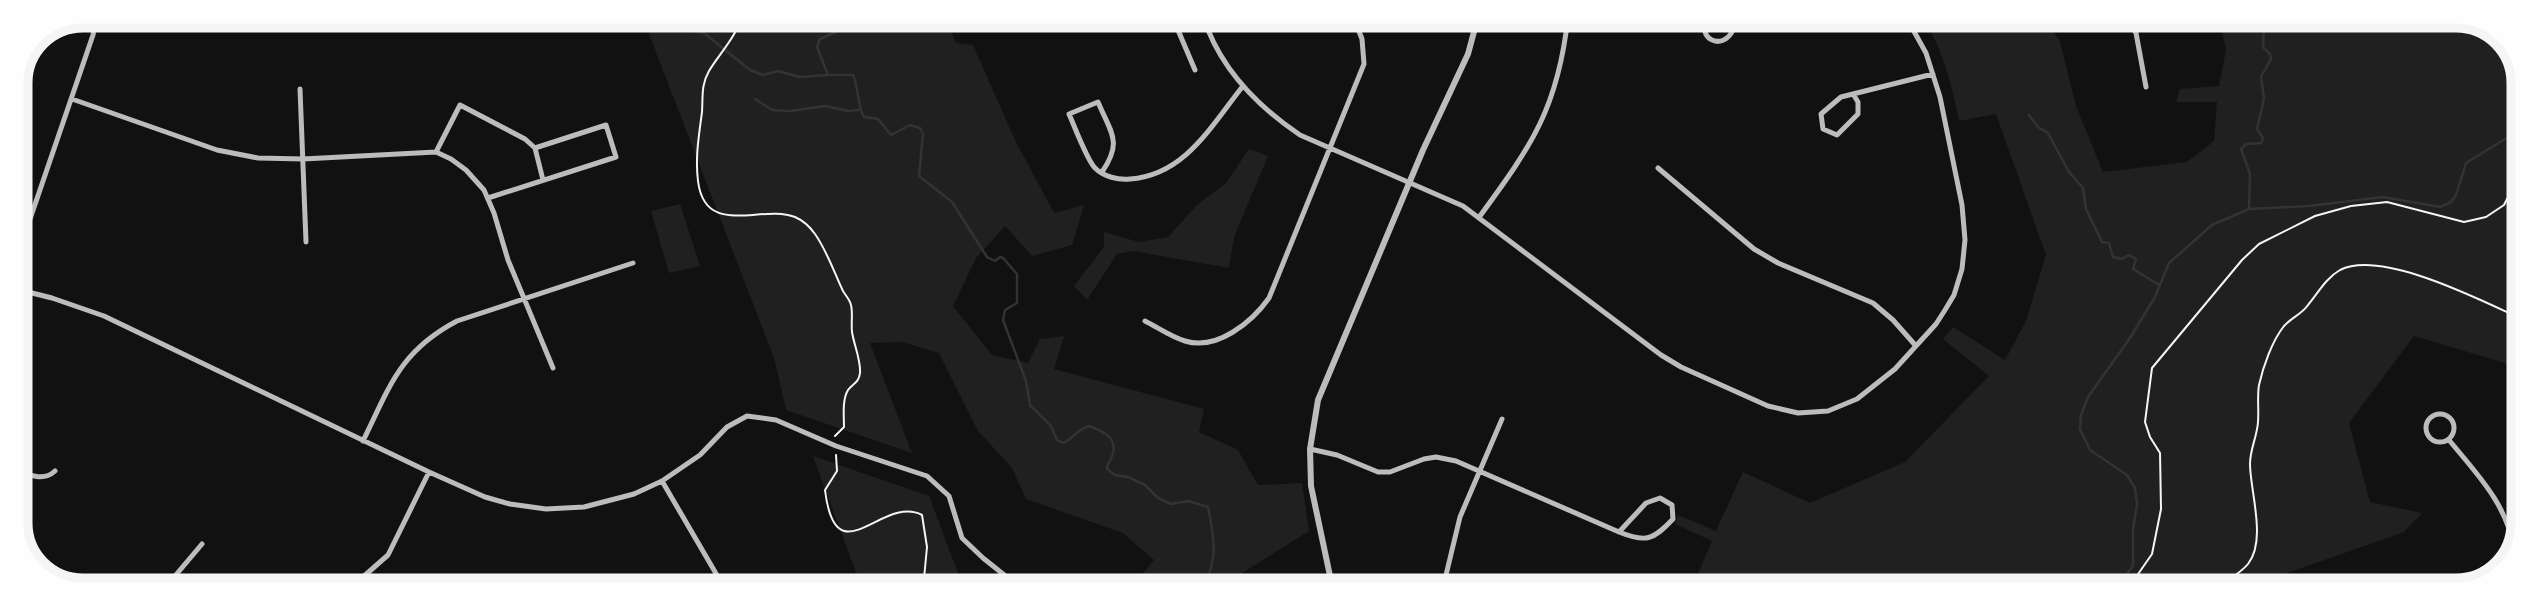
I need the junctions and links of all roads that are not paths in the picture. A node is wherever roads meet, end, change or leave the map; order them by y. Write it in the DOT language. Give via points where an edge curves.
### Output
graph roads {
  1 [pos="94,28"];
  2 [pos="1177,28"];
  3 [pos="1208,28"];
  4 [pos="1358,28"];
  5 [pos="1475,28"];
  6 [pos="1567,28"];
  7 [pos="1704,28"];
  8 [pos="1732,28"];
  9 [pos="1913,28"];
  10 [pos="2133,28"];
  11 [pos="1195,70"];
  12 [pos="1933,74"];
  13 [pos="1242,86"];
  14 [pos="2146,87"];
  15 [pos="300,89"];
  16 [pos="1853,94"];
  17 [pos="72,99"];
  18 [pos="535,148"];
  19 [pos="1330,149"];
  20 [pos="436,152"];
  21 [pos="303,159"];
  22 [pos="1658,168"];
  23 [pos="1102,172"];
  24 [pos="542,180"];
  25 [pos="1410,181"];
  26 [pos="488,198"];
  27 [pos="1480,216"];
  28 [pos="28,226"];
  29 [pos="306,242"];
  30 [pos="633,263"];
  31 [pos="28,292"];
  32 [pos="524,298"];
  33 [pos="1145,321"];
  34 [pos="1916,346"];
  35 [pos="553,368"];
  36 [pos="1502,419"];
  37 [pos="2449,440"];
  38 [pos="363,441"];
  39 [pos="1311,449"];
  40 [pos="1480,470"];
  41 [pos="55,471"];
  42 [pos="429,472"];
  43 [pos="28,474"];
  44 [pos="662,481"];
  45 [pos="2510,531"];
  46 [pos="1619,532"];
  47 [pos="202,544"];
  48 [pos="363,577"];
  49 [pos="173,578"];
  50 [pos="719,578"];
  51 [pos="1008,578"];
  52 [pos="1330,578"];
  53 [pos="1448,578"];
  1 -- 17 [label="street"];
  2 -- 11 [label="street"];
  3 -- 13 [label="street"];
  4 -- 19 [label="street" via="1364,64"];
  5 -- 25 [label="street" via="1468,54"];
  6 -- 27 [label="street" via="1549,108 1532,142"];
  7 -- 8 [label="street" via="1710,39 1719,42 1728,38"];
  9 -- 12 [label="street"];
  10 -- 14 [label="street"];
  12 -- 16 [label="street"];
  12 -- 34 [label="street" via="1962,205 1965,253 1954,295"];
  13 -- 19 [label="street" via="1279,120"];
  13 -- 23 [label="street" via="1192,152 1162,173 1119,180"];
  15 -- 21 [label="street"];
  16 -- 16 [label="street" via="1841,97 1821,114 1823,129 1837,135 1858,114"];
  17 -- 21 [label="street" via="217,150 257,158"];
  17 -- 28 [label="street"];
  18 -- 20 [label="street" via="460,105"];
  18 -- 24 [label="street"];
  18 -- 24 [label="street" via="606,125 616,157"];
  19 -- 25 [label="street"];
  19 -- 33 [label="street" via="1269,298 1242,328 1202,342 1186,342"];
  20 -- 21 [label="street"];
  20 -- 26 [label="street" via="466,170"];
  21 -- 29 [label="street"];
  22 -- 34 [label="street" via="1754,249 1873,303"];
  23 -- 23 [label="street" via="1093,167 1069,114 1098,102 1114,141"];
  24 -- 26 [label="street"];
  25 -- 27 [label="street"];
  25 -- 39 [label="street" via="1324,382"];
  26 -- 32 [label="street"];
  27 -- 34 [label="street" via="1661,355 1768,406 1798,413 1843,405 1873,388"];
  30 -- 32 [label="street"];
  31 -- 38 [label="street" via="104,316"];
  32 -- 35 [label="street"];
  32 -- 38 [label="street" via="457,321 418,347 394,376"];
  36 -- 40 [label="street"];
  37 -- 37 [label="street" via="2454,430 2451,421 2440,415 2431,417 2428,436 2439,442"];
  37 -- 45 [label="street" via="2502,509"];
  38 -- 42 [label="street"];
  39 -- 40 [label="street" via="1378,472 1436,457"];
  39 -- 52 [label="street" via="1311,486"];
  40 -- 46 [label="street"];
  40 -- 53 [label="street" via="1460,517"];
  41 -- 43 [label="street" via="40,477"];
  42 -- 44 [label="street" via="485,497 546,509 610,502"];
  42 -- 48 [label="street" via="388,555"];
  44 -- 50 [label="street"];
  44 -- 51 [label="street" via="747,416 776,420 836,446 927,476 949,496 962,538"];
  46 -- 46 [label="street" via="1638,540 1657,536 1672,519 1672,505 1660,498 1647,503"];
  47 -- 49 [label="street"];
}
